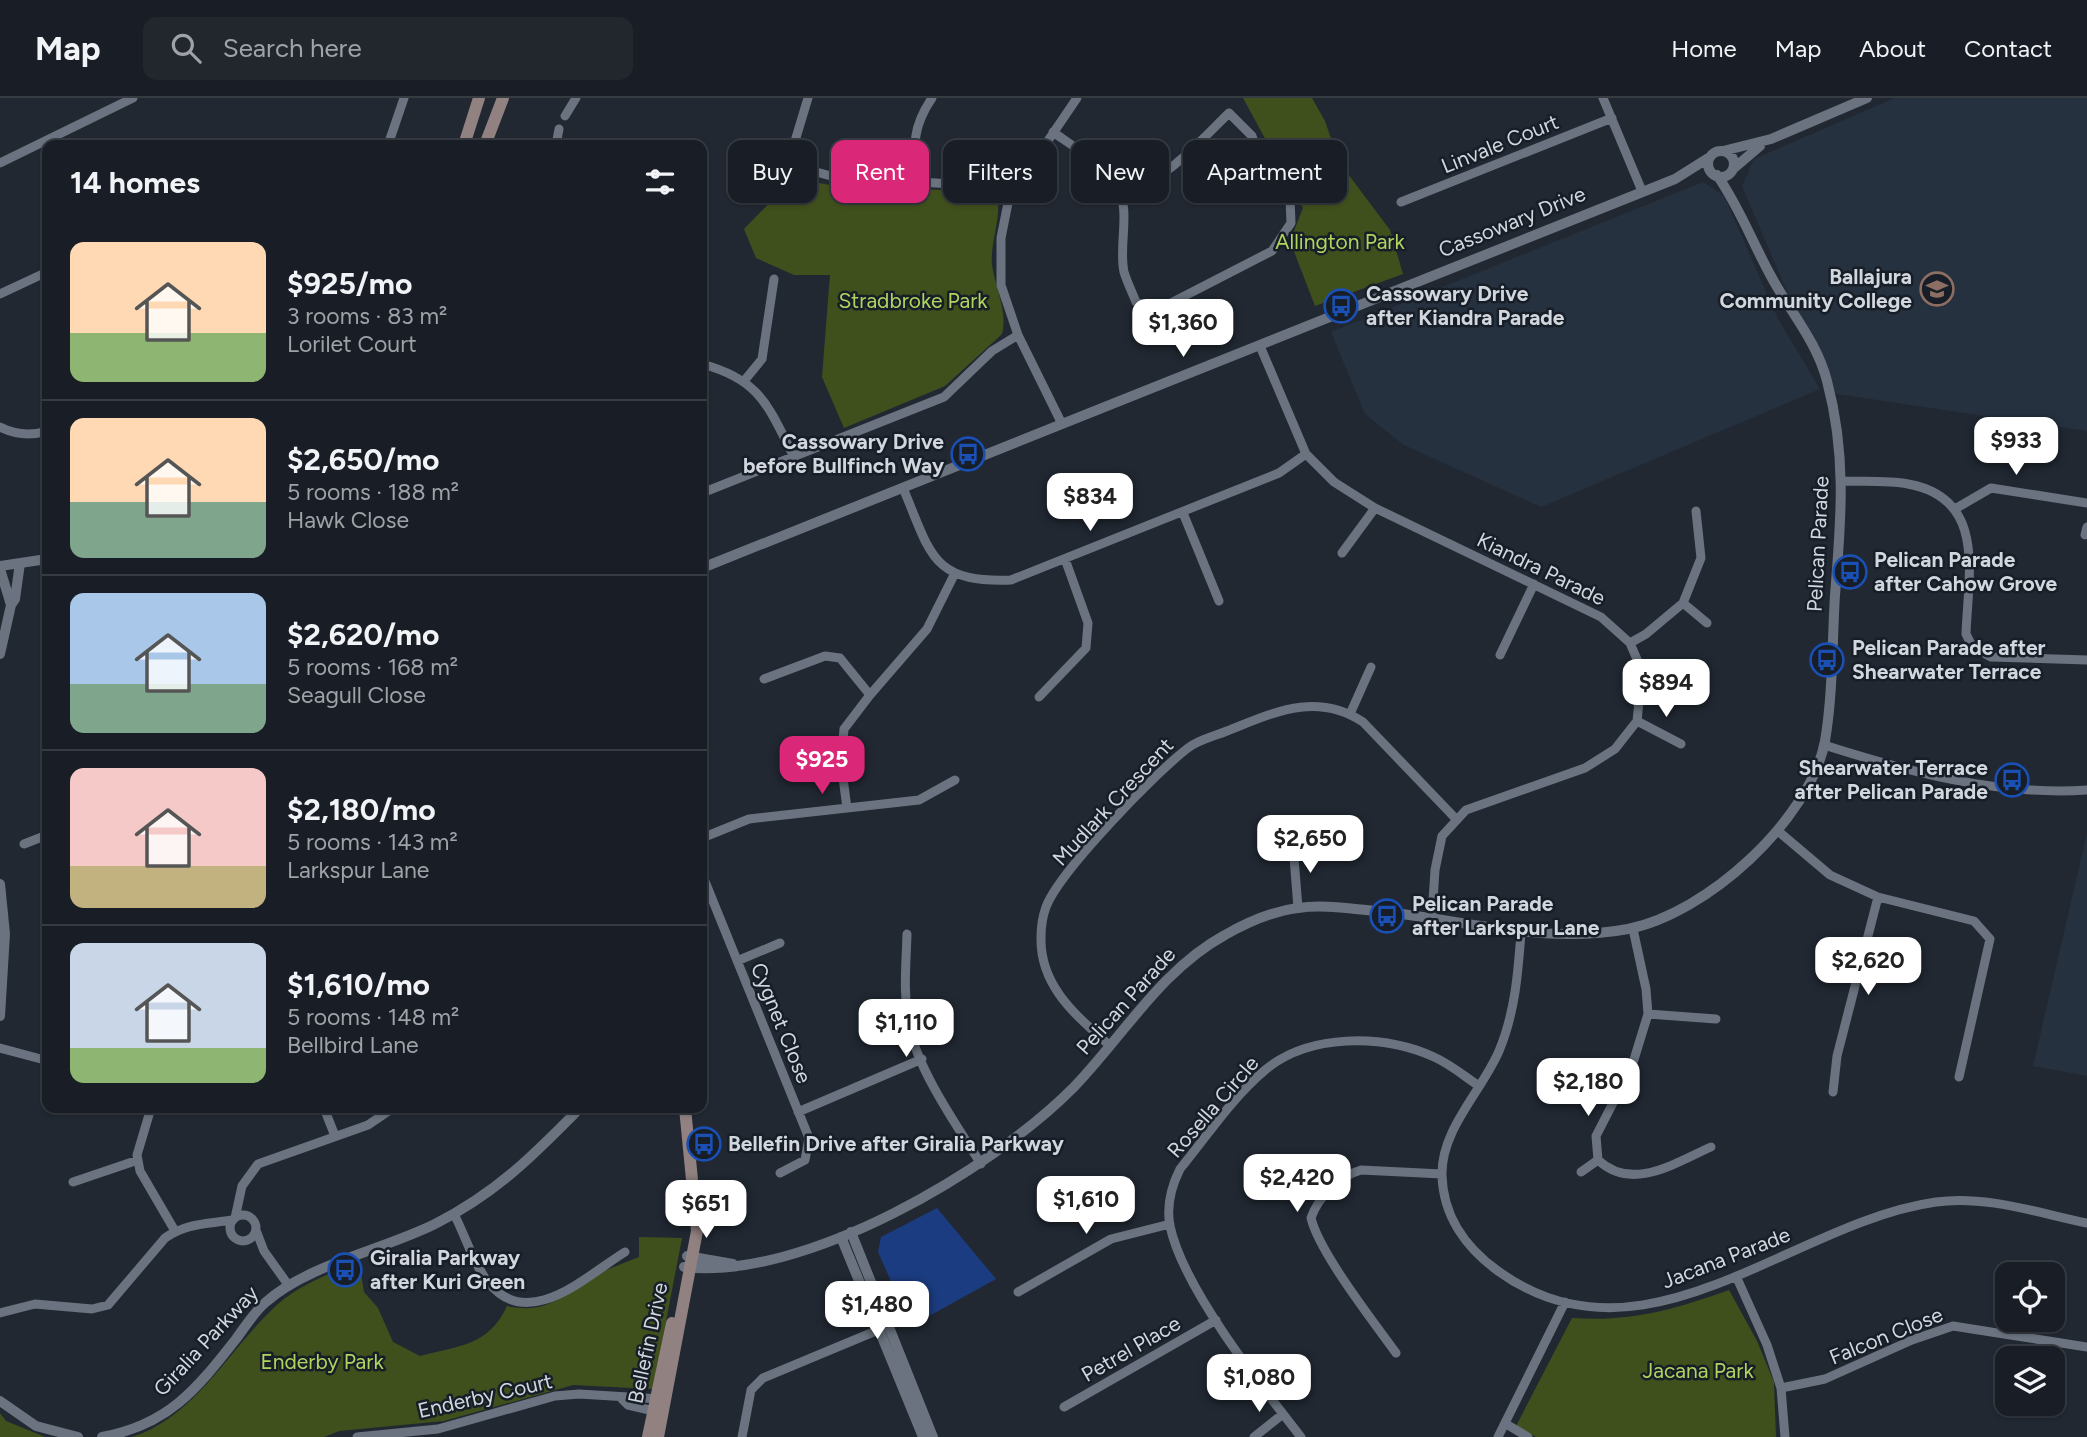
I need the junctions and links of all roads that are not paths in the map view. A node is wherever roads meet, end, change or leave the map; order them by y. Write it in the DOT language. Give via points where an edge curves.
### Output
graph roads {
  1 [pos="133,98"];
  2 [pos="404,98"];
  3 [pos="480,98"];
  4 [pos="503,98"];
  5 [pos="576,98"];
  6 [pos="808,98"];
  7 [pos="932,98"];
  8 [pos="1077,98"];
  9 [pos="1603,98"];
  10 [pos="1867,98"];
  11 [pos="565,116"];
  12 [pos="1612,118"];
  13 [pos="559,129"];
  14 [pos="1054,132"];
  15 [pos="1772,139"];
  16 [pos="47,140"];
  17 [pos="390,140"];
  18 [pos="466,140"];
  19 [pos="487,140"];
  20 [pos="557,140"];
  21 [pos="913,140"];
  22 [pos="1049,140"];
  23 [pos="42,142"];
  24 [pos="1071,146"];
  25 [pos="1723,151"];
  26 [pos="1710,157"];
  27 [pos="0,163"];
  28 [pos="1732,170"];
  29 [pos="1715,174"];
  30 [pos="831,176"];
  31 [pos="1675,178"];
  32 [pos="1642,191"];
  33 [pos="1119,195"];
  34 [pos="1401,202"];
  35 [pos="1008,203"];
  36 [pos="1737,205"];
  37 [pos="42,274"];
  38 [pos="774,279"];
  39 [pos="0,294"];
  40 [pos="1018,335"];
  41 [pos="1260,346"];
  42 [pos="707,365"];
  43 [pos="744,381"];
  44 [pos="1061,422"];
  45 [pos="0,427"];
  46 [pos="42,433"];
  47 [pos="1306,454"];
  48 [pos="794,457"];
  49 [pos="1843,481"];
  50 [pos="903,488"];
  51 [pos="707,491"];
  52 [pos="2087,503"];
  53 [pos="1374,508"];
  54 [pos="1955,509"];
  55 [pos="1696,511"];
  56 [pos="1183,513"];
  57 [pos="1342,553"];
  58 [pos="1065,559"];
  59 [pos="42,560"];
  60 [pos="20,563"];
  61 [pos="707,566"];
  62 [pos="0,567"];
  63 [pos="954,575"];
  64 [pos="1534,584"];
  65 [pos="1219,601"];
  66 [pos="1683,603"];
  67 [pos="11,605"];
  68 [pos="1707,623"];
  69 [pos="1630,643"];
  70 [pos="0,654"];
  71 [pos="1500,655"];
  72 [pos="2087,660"];
  73 [pos="1371,667"];
  74 [pos="764,679"];
  75 [pos="870,695"];
  76 [pos="1039,697"];
  77 [pos="1350,714"];
  78 [pos="1637,721"];
  79 [pos="1681,744"];
  80 [pos="1824,745"];
  81 [pos="955,780"];
  82 [pos="2087,790"];
  83 [pos="847,808"];
  84 [pos="1457,820"];
  85 [pos="1778,831"];
  86 [pos="707,836"];
  87 [pos="42,837"];
  88 [pos="23,844"];
  89 [pos="1293,845"];
  90 [pos="0,884"];
  91 [pos="707,886"];
  92 [pos="1878,897"];
  93 [pos="1298,908"];
  94 [pos="1432,916"];
  95 [pos="1633,929"];
  96 [pos="1521,933"];
  97 [pos="907,934"];
  98 [pos="780,943"];
  99 [pos="737,961"];
  100 [pos="1648,1014"];
  101 [pos="0,1016"];
  102 [pos="1716,1019"];
  103 [pos="1110,1046"];
  104 [pos="0,1048"];
  105 [pos="41,1059"];
  106 [pos="922,1059"];
  107 [pos="1959,1077"];
  108 [pos="1479,1086"];
  109 [pos="1833,1092"];
  110 [pos="798,1112"];
  111 [pos="150,1113"];
  112 [pos="326,1113"];
  113 [pos="386,1113"];
  114 [pos="575,1113"];
  115 [pos="686,1113"];
  116 [pos="335,1136"];
  117 [pos="1711,1147"];
  118 [pos="138,1160"];
  119 [pos="1598,1160"];
  120 [pos="981,1164"];
  121 [pos="1581,1172"];
  122 [pos="780,1173"];
  123 [pos="1442,1174"];
  124 [pos="72,1182"];
  125 [pos="240,1195"];
  126 [pos="454,1214"];
  127 [pos="247,1216"];
  128 [pos="234,1219"];
  129 [pos="2087,1223"];
  130 [pos="211,1224"];
  131 [pos="1170,1224"];
  132 [pos="256,1230"];
  133 [pos="175,1231"];
  134 [pos="846,1234"];
  135 [pos="234,1237"];
  136 [pos="248,1240"];
  137 [pos="264,1251"];
  138 [pos="625,1252"];
  139 [pos="689,1262"];
  140 [pos="1736,1276"];
  141 [pos="289,1286"];
  142 [pos="1018,1292"];
  143 [pos="1565,1302"];
  144 [pos="0,1314"];
  145 [pos="1216,1320"];
  146 [pos="884,1328"];
  147 [pos="2087,1347"];
  148 [pos="1395,1353"];
  149 [pos="1782,1388"];
  150 [pos="0,1401"];
  151 [pos="659,1406"];
  152 [pos="1064,1407"];
  153 [pos="1283,1414"];
  154 [pos="1506,1424"];
  155 [pos="405,1435"];
  156 [pos="78,1437"];
  157 [pos="102,1437"];
  158 [pos="357,1437"];
  159 [pos="649,1437"];
  160 [pos="658,1437"];
  161 [pos="742,1437"];
  162 [pos="923,1437"];
  163 [pos="933,1437"];
  164 [pos="1254,1437"];
  165 [pos="1301,1437"];
  166 [pos="1499,1437"];
  167 [pos="1528,1437"];
  168 [pos="1785,1437"];
  1 -- 16 [label="street"];
  2 -- 17 [label="street"];
  3 -- 18 [label="main road"];
  4 -- 19 [label="main road"];
  5 -- 11 [label="street"];
  6 -- 30 [label="street" via="795,141 798,167"];
  7 -- 21 [label="street"];
  8 -- 14 [label="street"];
  9 -- 12 [label="street"];
  10 -- 15 [label="street"];
  12 -- 32 [label="street"];
  12 -- 34 [label="street, Linvale Court"];
  13 -- 20 [label="street"];
  14 -- 22 [label="street"];
  14 -- 24 [label="street"];
  15 -- 25 [label="street"];
  15 -- 28 [label="street"];
  23 -- 27 [label="street"];
  25 -- 26 [label="street"];
  25 -- 28 [label="street" via="1732,156"];
  26 -- 29 [label="street"];
  26 -- 31 [label="street, Cassowary Drive"];
  28 -- 29 [label="street"];
  28 -- 36 [label="street, Pelican Parade"];
  29 -- 31 [label="street, Cassowary Drive"];
  29 -- 36 [label="street, Pelican Parade"];
  31 -- 32 [label="street, Cassowary Drive"];
  32 -- 41 [label="street, Cassowary Drive"];
  33 -- 33 [label="street" via="1142,188 1177,163 1229,113 1252,136 1264,169 1290,199 1291,223 1272,251 1167,305 1150,308 1136,302 1124,271"];
  35 -- 40 [label="street" via="1001,238 1001,285"];
  36 -- 49 [label="street, Pelican Parade" via="1826,375"];
  37 -- 39 [label="street"];
  38 -- 43 [label="street" via="762,359"];
  40 -- 44 [label="street"];
  40 -- 48 [label="street" via="992,351 944,397"];
  41 -- 44 [label="street, Cassowary Drive"];
  41 -- 47 [label="street, Kiandra Parade"];
  42 -- 43 [label="street"];
  43 -- 48 [label="street" via="757,390"];
  44 -- 50 [label="street, Cassowary Drive"];
  45 -- 46 [label="street" via="12,433"];
  47 -- 53 [label="street, Kiandra Parade" via="1334,482"];
  47 -- 56 [label="street" via="1279,473"];
  48 -- 51 [label="street"];
  49 -- 54 [label="street" via="1909,484"];
  49 -- 80 [label="street, Pelican Parade"];
  50 -- 61 [label="street, Cassowary Drive"];
  50 -- 63 [label="street" via="931,553"];
  52 -- 54 [label="street" via="1991,488"];
  53 -- 57 [label="street"];
  53 -- 64 [label="street, Kiandra Parade"];
  54 -- 72 [label="street" via="1969,539 1966,634 1972,646 1991,657"];
  55 -- 66 [label="street" via="1701,558"];
  56 -- 58 [label="street"];
  56 -- 65 [label="street"];
  58 -- 63 [label="street" via="1011,580 975,581"];
  58 -- 76 [label="street" via="1088,623 1086,648"];
  59 -- 60 [label="street"];
  60 -- 62 [label="street"];
  60 -- 67 [label="street"];
  62 -- 67 [label="street"];
  63 -- 75 [label="street" via="927,629"];
  64 -- 69 [label="street, Kiandra Parade" via="1601,617"];
  64 -- 71 [label="street"];
  66 -- 68 [label="street"];
  66 -- 69 [label="street"];
  67 -- 70 [label="street"];
  69 -- 78 [label="street, Kiandra Parade" via="1642,671"];
  73 -- 77 [label="street"];
  74 -- 75 [label="street" via="825,656 840,658"];
  75 -- 83 [label="street" via="844,729 841,763"];
  77 -- 84 [label="street, Mudlark Crescent"];
  77 -- 103 [label="street, Mudlark Crescent" via="1324,707 1288,707 1189,747 1069,869 1046,906 1041,939 1046,971 1059,999"];
  78 -- 79 [label="street"];
  78 -- 84 [label="street" via="1615,748 1585,768 1466,810"];
  80 -- 82 [label="street" via="1982,786"];
  80 -- 85 [label="street, Pelican Parade" via="1805,791"];
  81 -- 83 [label="street" via="919,800"];
  83 -- 86 [label="street" via="749,820"];
  84 -- 94 [label="street" via="1442,836"];
  85 -- 92 [label="street" via="1830,875"];
  85 -- 95 [label="street, Pelican Parade" via="1693,903"];
  87 -- 88 [label="street"];
  89 -- 93 [label="street"];
  90 -- 101 [label="street" via="5,934"];
  91 -- 99 [label="street, Cygnet Close"];
  92 -- 107 [label="street" via="1975,920 1990,939"];
  92 -- 109 [label="street" via="1837,1056"];
  93 -- 94 [label="street, Pelican Parade"];
  93 -- 103 [label="street, Pelican Parade" via="1249,923 1194,955"];
  94 -- 96 [label="street, Pelican Parade"];
  95 -- 96 [label="street, Pelican Parade"];
  95 -- 100 [label="street"];
  96 -- 108 [label="street, Jacana Parade" via="1513,1008 1498,1054"];
  97 -- 106 [label="street" via="905,1001"];
  98 -- 99 [label="street"];
  99 -- 110 [label="street, Cygnet Close"];
  100 -- 102 [label="street"];
  100 -- 119 [label="street" via="1632,1066 1596,1136"];
  103 -- 120 [label="street, Pelican Parade" via="1043,1116"];
  104 -- 105 [label="street"];
  106 -- 110 [label="street"];
  106 -- 120 [label="street"];
  108 -- 123 [label="street, Jacana Parade" via="1447,1146"];
  108 -- 131 [label="street, Rosella Circle" via="1435,1057 1392,1044 1321,1044 1292,1053 1254,1080 1180,1168 1170,1195"];
  110 -- 122 [label="street, Cygnet Close" via="808,1138 805,1160"];
  111 -- 118 [label="street"];
  112 -- 116 [label="street"];
  113 -- 116 [label="street" via="368,1125"];
  114 -- 126 [label="street, Giralia Parkway" via="517,1172"];
  115 -- 139 [label="main road, Bellefin Drive" via="696,1216"];
  116 -- 125 [label="street" via="258,1164"];
  117 -- 119 [label="street" via="1659,1170 1632,1176 1609,1171"];
  118 -- 124 [label="street"];
  118 -- 133 [label="street"];
  119 -- 121 [label="street"];
  120 -- 134 [label="street, Pelican Parade"];
  123 -- 143 [label="street, Jacana Parade" via="1452,1221 1479,1256 1510,1279"];
  123 -- 148 [label="street" via="1350,1173 1339,1179 1311,1218"];
  125 -- 127 [label="street"];
  125 -- 128 [label="street"];
  126 -- 138 [label="street" via="488,1283 513,1303 543,1303"];
  126 -- 141 [label="street, Giralia Parkway"];
  127 -- 128 [label="street"];
  127 -- 132 [label="street"];
  128 -- 130 [label="street"];
  128 -- 135 [label="street" via="230,1227"];
  129 -- 140 [label="street, Jacana Parade" via="1980,1201 1937,1202 1864,1221"];
  130 -- 133 [label="street"];
  130 -- 135 [label="street"];
  131 -- 142 [label="street" via="1111,1239"];
  131 -- 145 [label="street, Rosella Circle" via="1175,1245"];
  132 -- 136 [label="street"];
  132 -- 137 [label="street"];
  133 -- 144 [label="street" via="108,1305 35,1304"];
  134 -- 139 [label="street, Pelican Parade" via="759,1262"];
  134 -- 146 [label="street"];
  135 -- 136 [label="street"];
  136 -- 137 [label="street"];
  137 -- 141 [label="street"];
  139 -- 151 [label="main road, Bellefin Drive"];
  140 -- 143 [label="street, Jacana Parade" via="1673,1300 1637,1307"];
  140 -- 149 [label="street"];
  141 -- 157 [label="street, Giralia Parkway" via="265,1302 173,1409 145,1427"];
  143 -- 154 [label="street"];
  145 -- 152 [label="street, Petrel Place"];
  145 -- 153 [label="street, Rosella Circle"];
  146 -- 161 [label="street" via="763,1378 751,1390"];
  146 -- 162 [label="street"];
  146 -- 163 [label="street"];
  147 -- 149 [label="street, Falcon Close" via="1953,1326 1825,1379"];
  149 -- 168 [label="street"];
  150 -- 156 [label="street" via="36,1426"];
  151 -- 155 [label="street, Enderby Court" via="628,1405 622,1399 579,1394 555,1396"];
  151 -- 159 [label="main road, Bellefin Drive"];
  151 -- 160 [label="main road, Bellefin Drive"];
  153 -- 164 [label="street"];
  153 -- 165 [label="street, Rosella Circle"];
  154 -- 166 [label="street"];
  154 -- 167 [label="street"];
  155 -- 158 [label="street, Enderby Court"];
}
